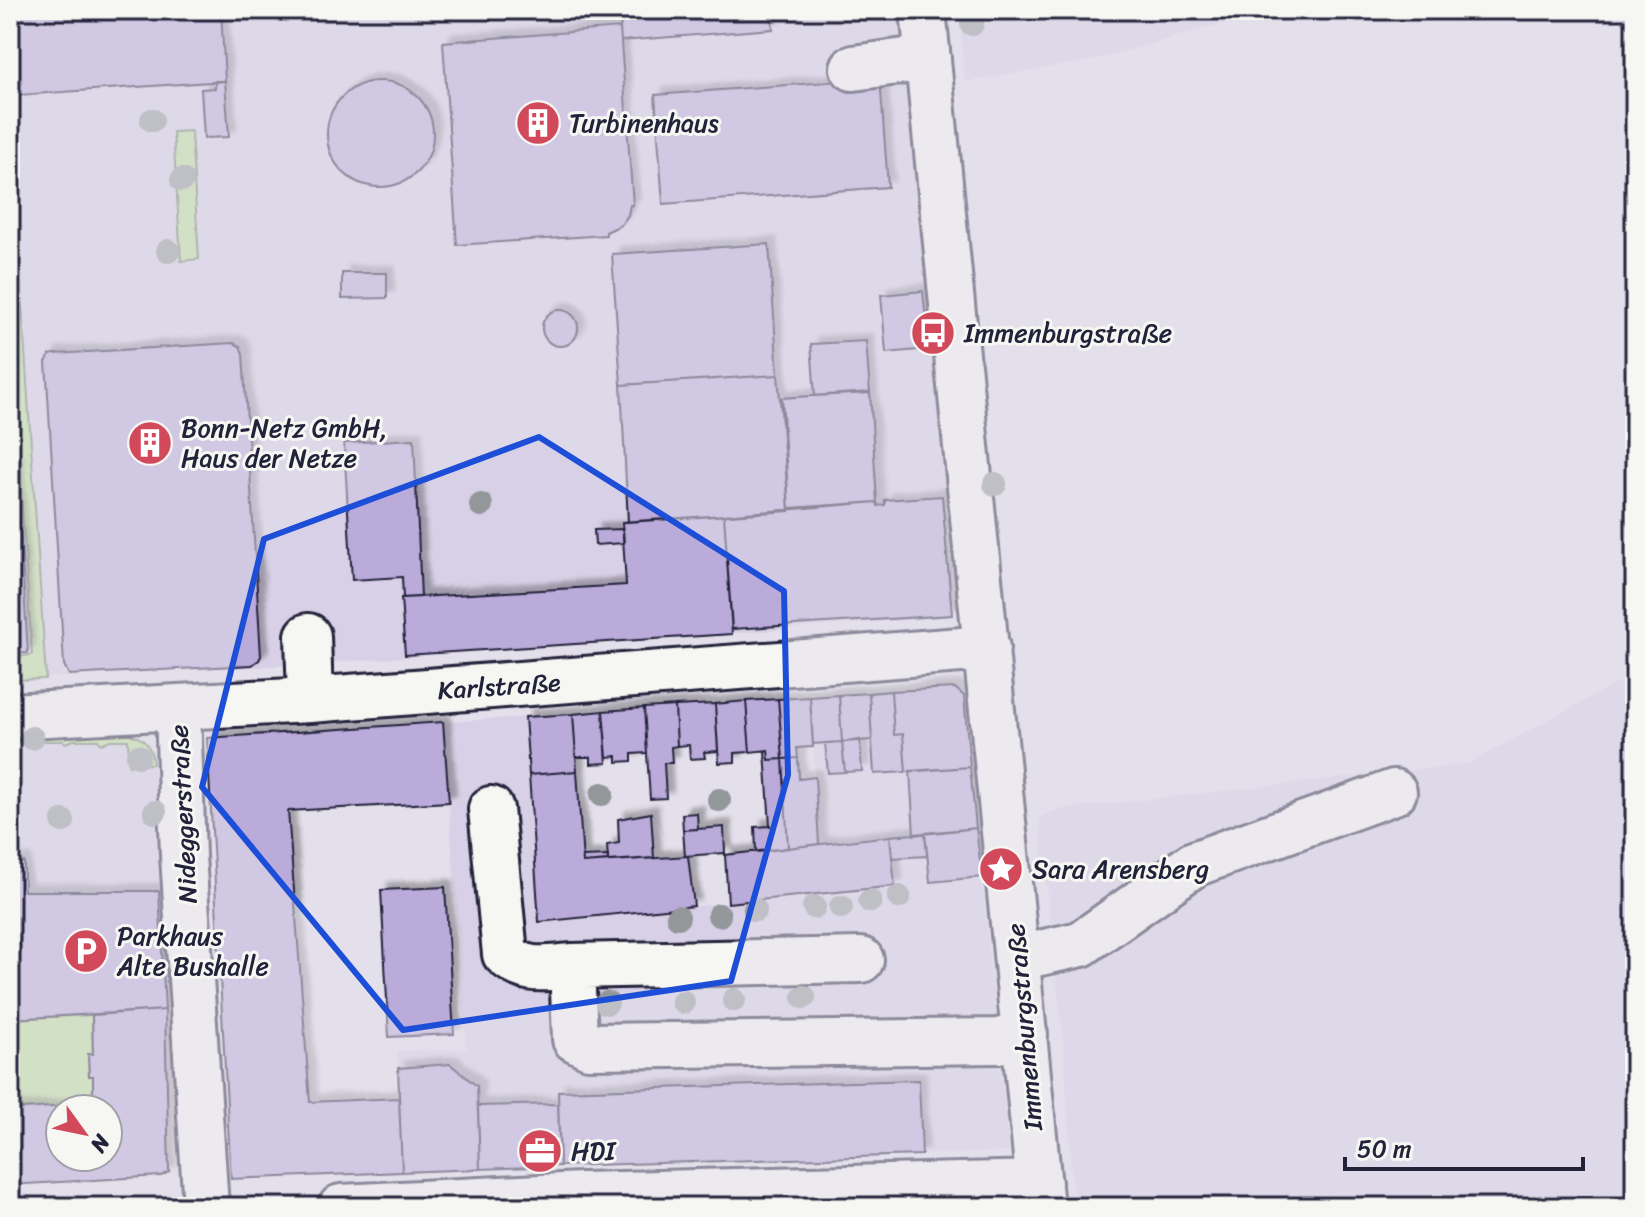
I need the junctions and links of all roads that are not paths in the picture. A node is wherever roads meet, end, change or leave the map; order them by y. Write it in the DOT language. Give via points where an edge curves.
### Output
graph roads {
  1 [pos="923,10"];
  2 [pos="928,58"];
  3 [pos="853,68"];
  4 [pos="308,636"];
  5 [pos="987,648"];
  6 [pos="310,700"];
  7 [pos="178,709"];
  8 [pos="10,716"];
  9 [pos="1394,792"];
  10 [pos="491,809"];
  11 [pos="1017,958"];
  12 [pos="861,960"];
  13 [pos="572,966"];
  14 [pos="1025,1035"];
  15 [pos="1040,1195"];
  16 [pos="206,1207"];
  17 [pos="341,1207"];
  1 -- 2 [label="street, Immenburgstraße"];
  2 -- 3 [label="street"];
  2 -- 5 [label="street, Immenburgstraße"];
  4 -- 6 [label="street"];
  5 -- 6 [label="street, Karlstraße"];
  5 -- 11 [label="street, Immenburgstraße"];
  6 -- 7 [label="street, Karlstraße"];
  7 -- 8 [label="street, Karlstraße"];
  7 -- 16 [label="street, Nideggerstraße"];
  9 -- 11 [label="street" via="1194,864 1081,944"];
  10 -- 13 [label="street" via="505,954 518,966"];
  11 -- 14 [label="street, Immenburgstraße"];
  12 -- 13 [label="street"];
  13 -- 14 [label="street" via="575,1039 589,1046 998,1041"];
  14 -- 15 [label="street, Immenburgstraße"];
  15 -- 17 [label="street" via="582,1195"];
}
